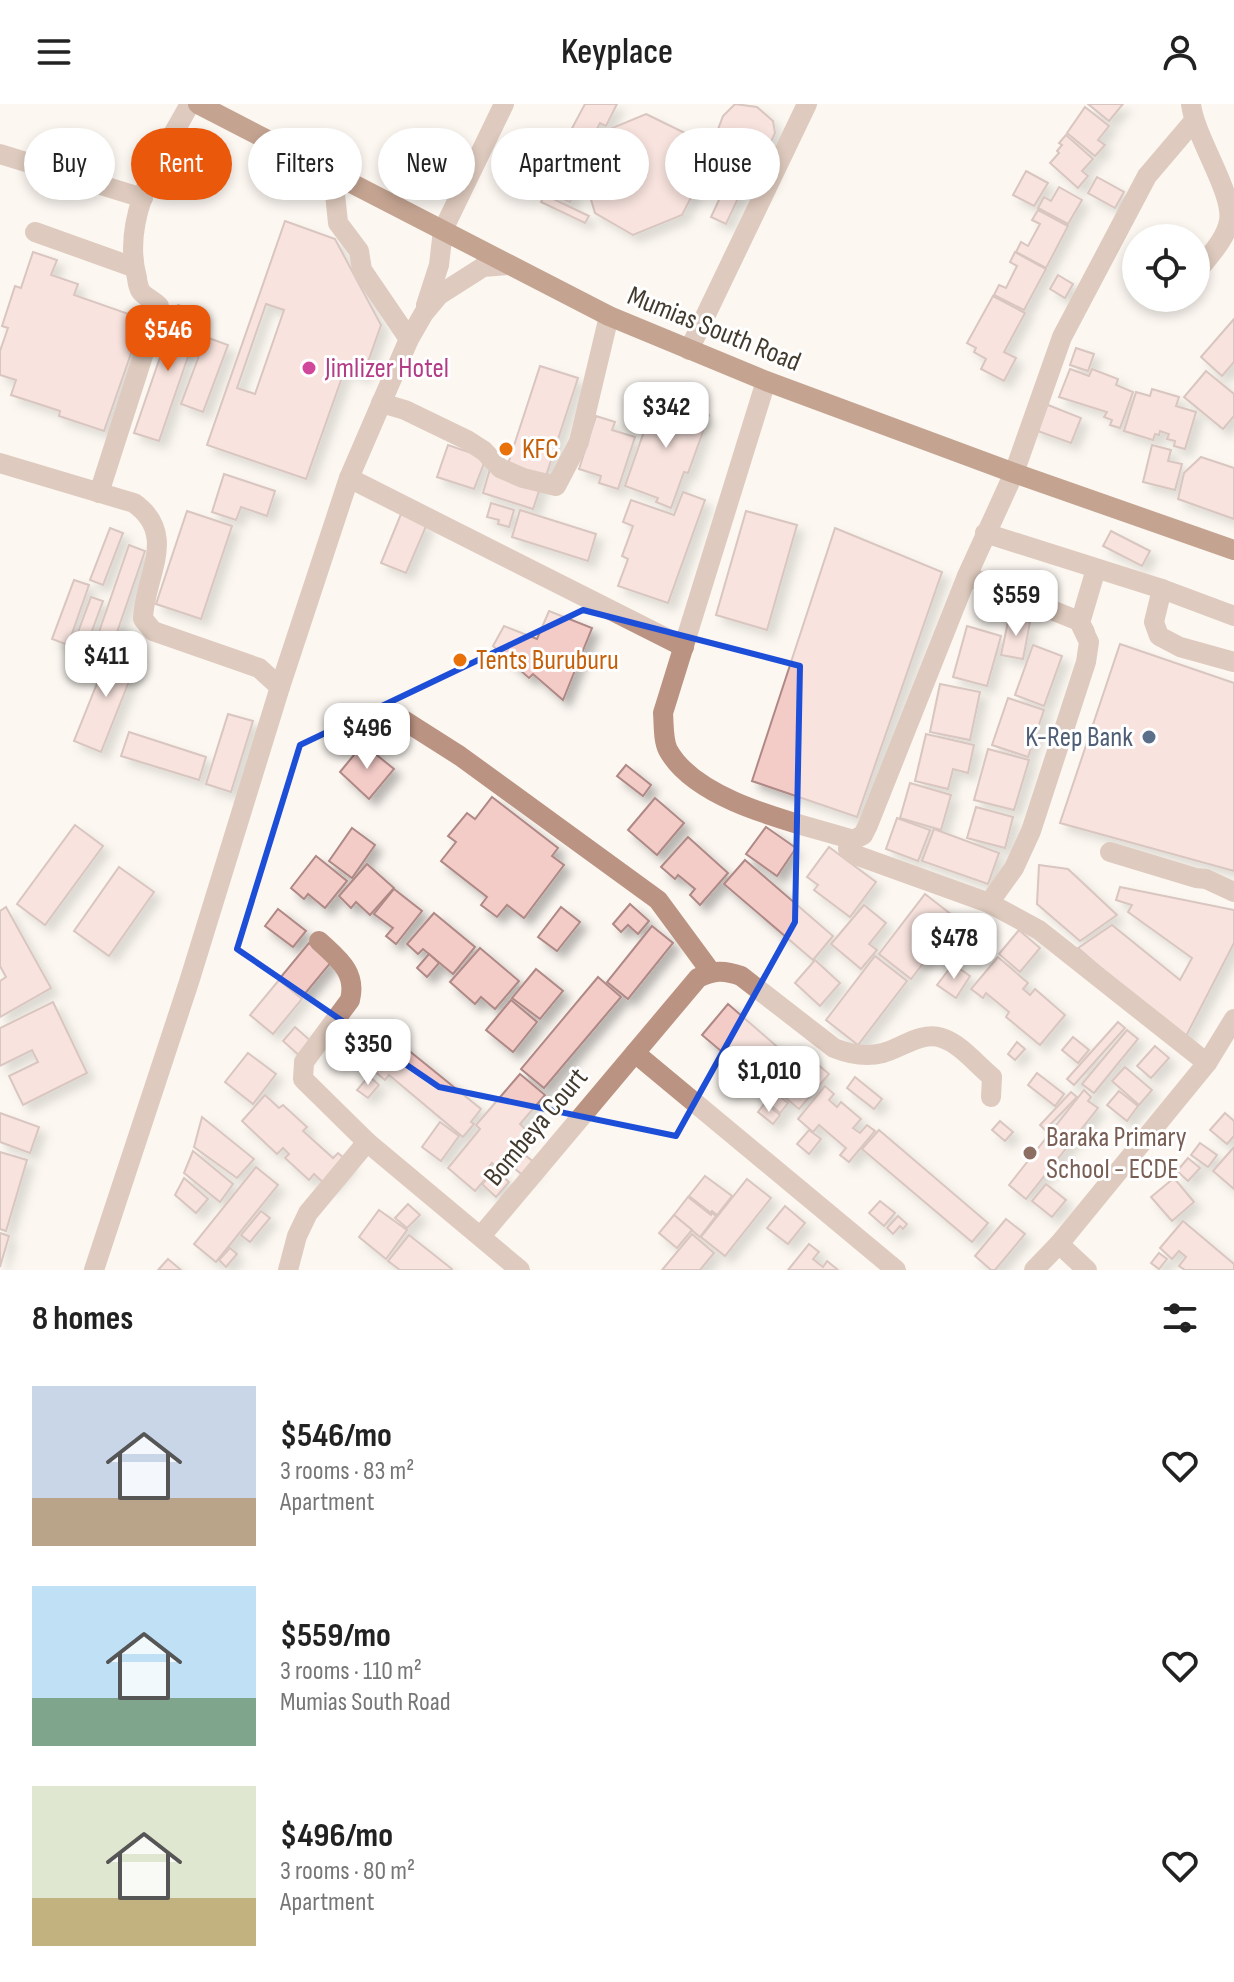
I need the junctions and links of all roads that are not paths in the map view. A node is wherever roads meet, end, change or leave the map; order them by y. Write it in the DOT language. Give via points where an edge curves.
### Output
graph roads {
  1 [pos="190,104"];
  2 [pos="198,104"];
  3 [pos="504,104"];
  4 [pos="807,104"];
  5 [pos="1192,113"];
  6 [pos="177,128"];
  7 [pos="248,130"];
  8 [pos="0,154"];
  9 [pos="362,189"];
  10 [pos="131,194"];
  11 [pos="142,200"];
  12 [pos="336,200"];
  13 [pos="443,230"];
  14 [pos="35,232"];
  15 [pos="1210,254"];
  16 [pos="508,265"];
  17 [pos="133,267"];
  18 [pos="424,313"];
  19 [pos="609,316"];
  20 [pos="409,339"];
  21 [pos="689,350"];
  22 [pos="766,381"];
  23 [pos="381,403"];
  24 [pos="0,463"];
  25 [pos="1014,473"];
  26 [pos="349,478"];
  27 [pos="99,493"];
  28 [pos="985,533"];
  29 [pos="1234,550"];
  30 [pos="1096,569"];
  31 [pos="967,576"];
  32 [pos="1162,589"];
  33 [pos="1234,616"];
  34 [pos="1087,636"];
  35 [pos="684,647"];
  36 [pos="289,660"];
  37 [pos="1234,662"];
  38 [pos="259,668"];
  39 [pos="280,687"];
  40 [pos="405,721"];
  41 [pos="853,840"];
  42 [pos="1110,852"];
  43 [pos="1234,892"];
  44 [pos="989,903"];
  45 [pos="319,941"];
  46 [pos="711,972"];
  47 [pos="1234,1019"];
  48 [pos="635,1053"];
  49 [pos="1207,1063"];
  50 [pos="991,1097"];
  51 [pos="367,1142"];
  52 [pos="481,1236"];
  53 [pos="1059,1244"];
  54 [pos="94,1270"];
  55 [pos="288,1270"];
  56 [pos="520,1270"];
  57 [pos="896,1270"];
  58 [pos="1034,1270"];
  59 [pos="1087,1270"];
  1 -- 6 [label="street"];
  2 -- 7 [label="main road, Mumias South Road"];
  3 -- 13 [label="street"];
  4 -- 21 [label="street"];
  5 -- 15 [label="street" via="1226,195 1230,220"];
  5 -- 25 [label="street" via="1147,176 1062,337"];
  8 -- 10 [label="street"];
  9 -- 13 [label="main road, Mumias South Road"];
  11 -- 17 [label="street" via="133,237"];
  12 -- 20 [label="street" via="338,223 359,251 362,270"];
  13 -- 16 [label="main road, Mumias South Road"];
  13 -- 18 [label="street"];
  14 -- 17 [label="street"];
  16 -- 18 [label="street" via="483,267 439,295"];
  16 -- 19 [label="main road, Mumias South Road"];
  17 -- 27 [label="street" via="139,290 159,306"];
  18 -- 20 [label="street"];
  19 -- 21 [label="main road, Mumias South Road"];
  19 -- 23 [label="street" via="579,442 556,486 500,468 467,440"];
  20 -- 23 [label="street"];
  21 -- 22 [label="main road, Mumias South Road"];
  22 -- 25 [label="main road, Mumias South Road"];
  22 -- 35 [label="street"];
  23 -- 26 [label="street"];
  24 -- 27 [label="street"];
  25 -- 28 [label="street"];
  25 -- 29 [label="main road, Mumias South Road"];
  26 -- 35 [label="street"];
  26 -- 36 [label="street"];
  27 -- 38 [label="street" via="134,503 150,517 157,561 143,619 153,631"];
  28 -- 30 [label="street"];
  28 -- 31 [label="street"];
  30 -- 32 [label="street"];
  30 -- 34 [label="street" via="1080,623"];
  31 -- 34 [label="street" via="1079,621"];
  31 -- 41 [label="street" via="868,825"];
  32 -- 33 [label="street"];
  32 -- 37 [label="street" via="1154,622 1159,636"];
  34 -- 44 [label="street" via="1086,662 1031,831"];
  35 -- 41 [label="street" via="663,713 666,746 680,767 725,799"];
  36 -- 38 [label="street"];
  36 -- 39 [label="street"];
  38 -- 39 [label="street"];
  39 -- 54 [label="street"];
  40 -- 46 [label="street" via="658,900"];
  41 -- 44 [label="street" via="848,849 853,854"];
  42 -- 43 [label="street"];
  44 -- 49 [label="street" via="1039,930"];
  45 -- 51 [label="street" via="350,972 353,988 350,1000 304,1062 303,1079"];
  46 -- 48 [label="street, Bombeya Court" via="698,978"];
  46 -- 50 [label="street" via="741,976 847,1053 881,1053 921,1037 951,1042 992,1077"];
  47 -- 49 [label="street"];
  48 -- 52 [label="street, Bombeya Court"];
  48 -- 57 [label="street"];
  49 -- 53 [label="street"];
  51 -- 52 [label="street"];
  51 -- 55 [label="street" via="308,1213"];
  52 -- 56 [label="street"];
  53 -- 58 [label="street"];
  53 -- 59 [label="street"];
}
